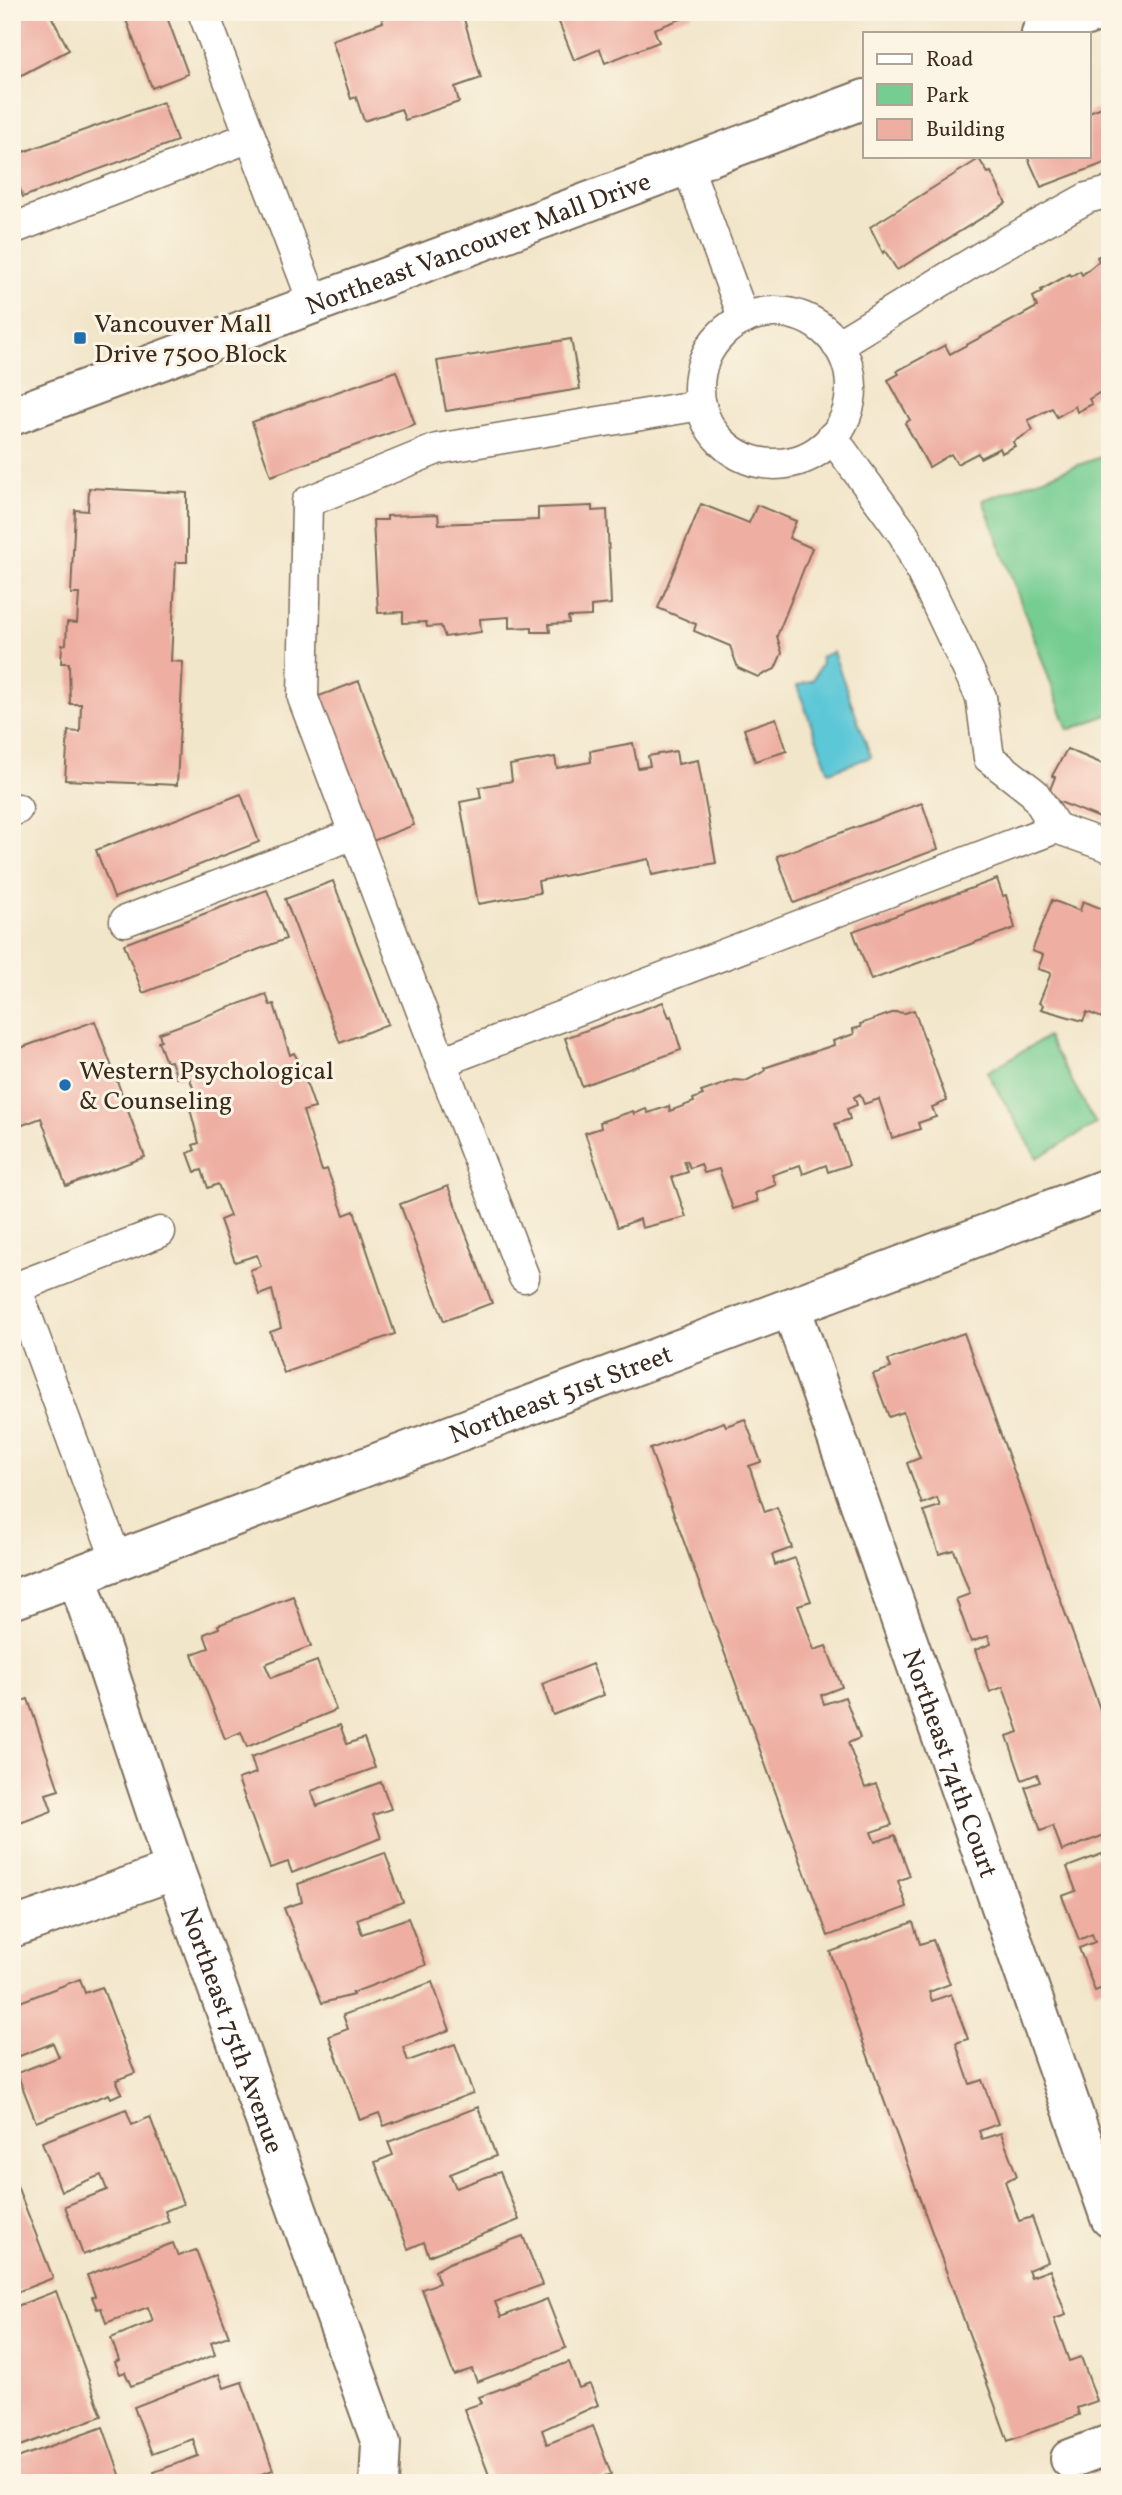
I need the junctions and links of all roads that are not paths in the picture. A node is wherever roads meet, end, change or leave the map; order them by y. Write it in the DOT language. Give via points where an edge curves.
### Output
graph roads {
  1 [pos="203,12"];
  2 [pos="1097,12"];
  3 [pos="1044,32"];
  4 [pos="863,100"];
  5 [pos="250,137"];
  6 [pos="687,165"];
  7 [pos="1110,192"];
  8 [pos="12,229"];
  9 [pos="314,304"];
  10 [pos="744,319"];
  11 [pos="837,345"];
  12 [pos="701,405"];
  13 [pos="12,416"];
  14 [pos="832,437"];
  15 [pos="1056,828"];
  16 [pos="355,834"];
  17 [pos="1110,847"];
  18 [pos="125,921"];
  19 [pos="441,1062"];
  20 [pos="1110,1187"];
  21 [pos="160,1232"];
  22 [pos="524,1277"];
  23 [pos="14,1288"];
  24 [pos="791,1307"];
  25 [pos="117,1561"];
  26 [pos="77,1576"];
  27 [pos="12,1600"];
  28 [pos="175,1870"];
  29 [pos="12,1928"];
  30 [pos="1110,2218"];
  31 [pos="1110,2445"];
  32 [pos="1070,2459"];
  33 [pos="379,2483"];
  1 -- 5 [label="lane"];
  2 -- 3 [label="street"];
  4 -- 6 [label="street, Northeast Vancouver Mall Drive"];
  5 -- 8 [label="lane"];
  5 -- 9 [label="lane"];
  6 -- 9 [label="street, Northeast Vancouver Mall Drive"];
  6 -- 10 [label="lane"];
  7 -- 11 [label="lane" via="1087,198"];
  9 -- 13 [label="street, Northeast Vancouver Mall Drive"];
  10 -- 11 [label="lane" via="766,313 795,315 820,327"];
  10 -- 12 [label="lane" via="724,332 706,355 699,383"];
  11 -- 14 [label="lane" via="850,375 850,394 843,421"];
  12 -- 14 [label="lane" via="722,442 755,461 774,464 802,459"];
  12 -- 16 [label="lane" via="437,449 307,502 303,698"];
  14 -- 15 [label="lane" via="904,535 981,697 989,758 1034,793"];
  15 -- 17 [label="lane"];
  15 -- 19 [label="lane"];
  16 -- 18 [label="lane"];
  16 -- 19 [label="lane"];
  19 -- 22 [label="lane"];
  20 -- 24 [label="street, Northeast 51st Street"];
  21 -- 23 [label="lane"];
  23 -- 25 [label="lane"];
  24 -- 25 [label="street, Northeast 51st Street"];
  24 -- 30 [label="street, Northeast 74th Court"];
  25 -- 26 [label="street, Northeast 51st Street"];
  26 -- 27 [label="street, Northeast 51st Street"];
  26 -- 28 [label="street, Northeast 75th Avenue"];
  28 -- 29 [label="street"];
  28 -- 33 [label="street, Northeast 75th Avenue" via="382,2443"];
  31 -- 32 [label="street"];
}
